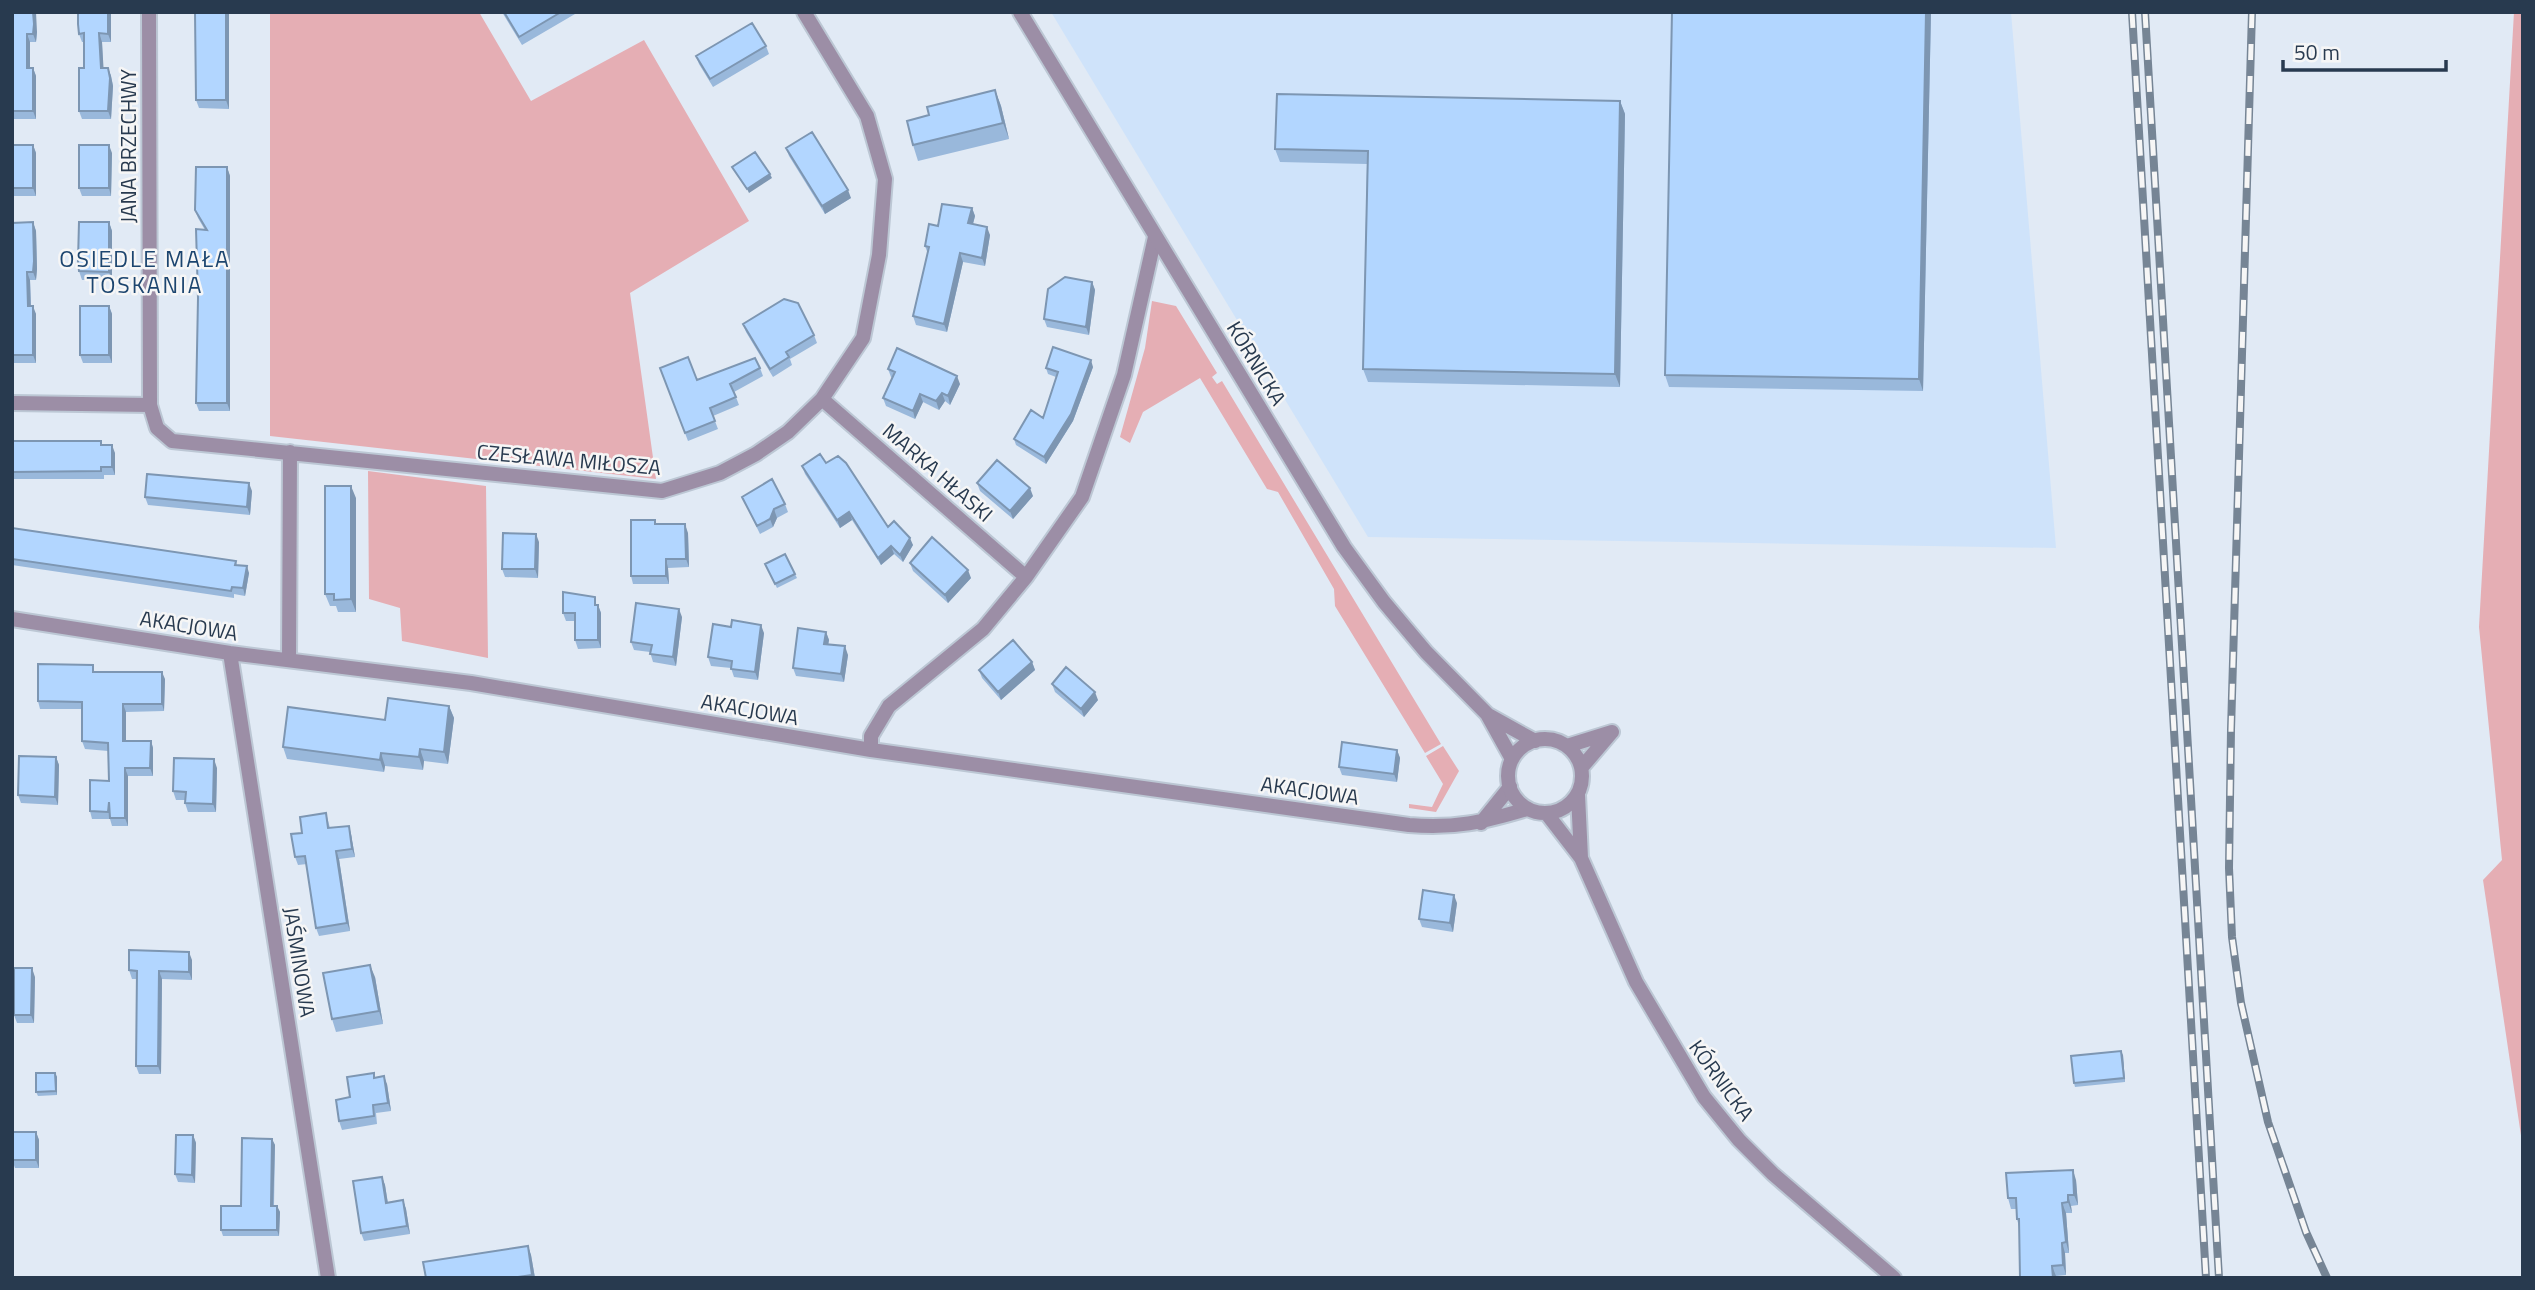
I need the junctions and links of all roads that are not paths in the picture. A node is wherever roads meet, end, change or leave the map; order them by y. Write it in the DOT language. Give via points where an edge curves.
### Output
graph roads {
  1 [pos="149,12"];
  2 [pos="804,12"];
  3 [pos="1020,12"];
  4 [pos="1155,237"];
  5 [pos="822,399"];
  6 [pos="12,403"];
  7 [pos="150,405"];
  8 [pos="290,452"];
  9 [pos="1026,577"];
  10 [pos="12,619"];
  11 [pos="230,653"];
  12 [pos="289,660"];
  13 [pos="1487,714"];
  14 [pos="1535,741"];
  15 [pos="1567,746"];
  16 [pos="871,750"];
  17 [pos="1512,759"];
  18 [pos="1581,767"];
  19 [pos="1510,787"];
  20 [pos="1578,795"];
  21 [pos="1527,809"];
  22 [pos="1547,814"];
  23 [pos="1481,823"];
  24 [pos="1581,858"];
  25 [pos="328,1278"];
  26 [pos="1894,1278"];
  1 -- 7 [label="street, JANA BRZECHWY"];
  2 -- 5 [label="street, CZESŁAWA MIŁOSZA" via="867,116 885,179 879,256 863,338"];
  3 -- 4 [label="street, KÓRNICKA"];
  4 -- 9 [label="street" via="1124,375 1082,497"];
  4 -- 13 [label="street, KÓRNICKA" via="1345,547 1384,602"];
  5 -- 8 [label="street, CZESŁAWA MIŁOSZA" via="788,432 756,454 720,473 662,491"];
  5 -- 9 [label="street, MARKA HŁASKI"];
  6 -- 7 [label="street"];
  7 -- 8 [label="street, CZESŁAWA MIŁOSZA" via="157,428 172,441"];
  8 -- 12 [label="street"];
  9 -- 16 [label="street" via="983,629 889,706 871,736"];
  10 -- 11 [label="street, AKACJOWA"];
  11 -- 12 [label="street, AKACJOWA"];
  11 -- 25 [label="street, JAŚMINOWA"];
  12 -- 16 [label="street, AKACJOWA" via="484,685"];
  13 -- 14 [label="street"];
  13 -- 17 [label="street"];
  14 -- 15 [label="street" via="1546,739"];
  14 -- 17 [label="street"];
  15 -- 18 [label="street"];
  15 -- 18 [label="street" via="1612,732"];
  16 -- 23 [label="street, AKACJOWA" via="1409,825 1445,828"];
  17 -- 19 [label="street"];
  18 -- 20 [label="street"];
  19 -- 21 [label="street"];
  19 -- 23 [label="street"];
  20 -- 22 [label="street" via="1559,811"];
  20 -- 24 [label="street"];
  21 -- 22 [label="street"];
  21 -- 23 [label="street, AKACJOWA"];
  22 -- 24 [label="street"];
  24 -- 26 [label="street, KÓRNICKA" via="1636,982 1704,1097 1773,1174"];
}
